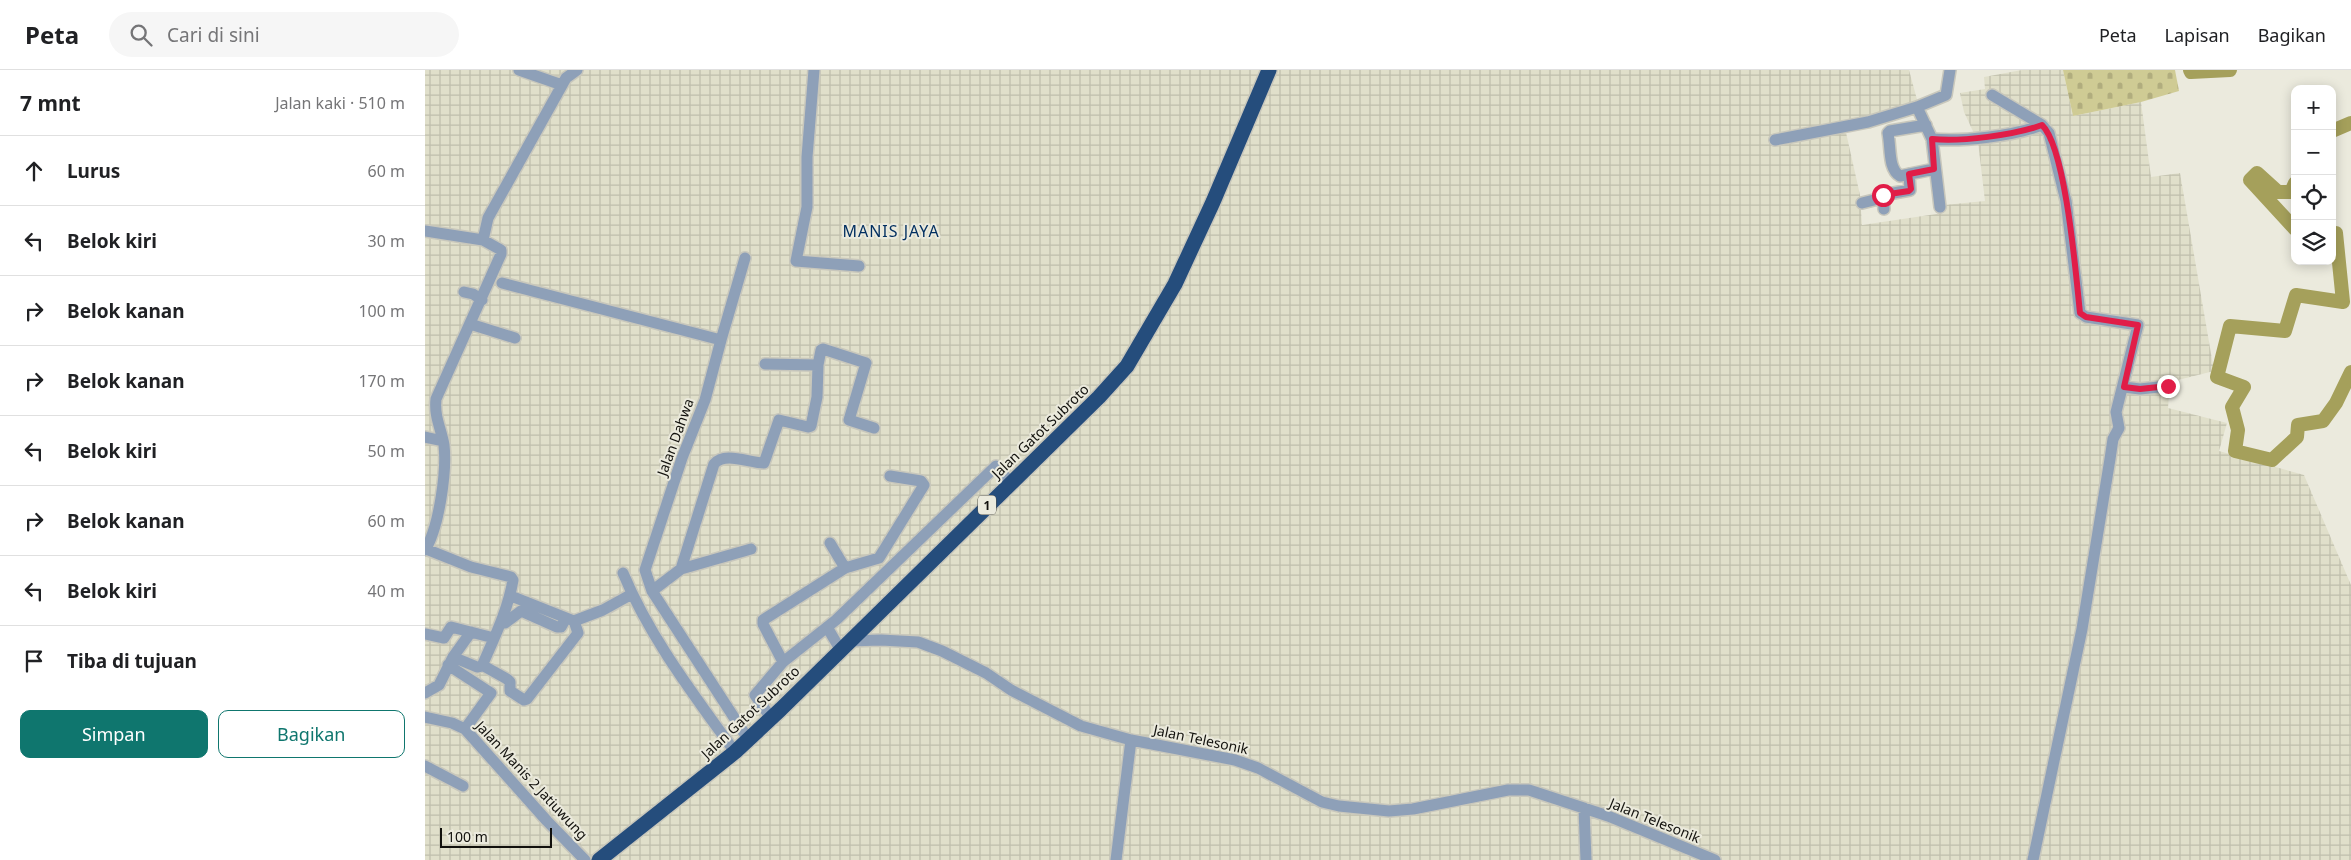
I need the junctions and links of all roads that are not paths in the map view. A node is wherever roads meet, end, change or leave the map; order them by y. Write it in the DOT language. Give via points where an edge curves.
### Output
graph roads {
  1 [pos="577,70"];
  2 [pos="814,70"];
  3 [pos="1269,70"];
  4 [pos="517,73"];
  5 [pos="1953,73"];
  6 [pos="562,85"];
  7 [pos="1992,95"];
  8 [pos="1917,107"];
  9 [pos="2042,125"];
  10 [pos="1926,126"];
  11 [pos="1932,139"];
  12 [pos="1775,140"];
  13 [pos="1934,169"];
  14 [pos="1909,174"];
  15 [pos="1862,203"];
  16 [pos="1939,207"];
  17 [pos="425,231"];
  18 [pos="483,240"];
  19 [pos="745,258"];
  20 [pos="859,266"];
  21 [pos="502,283"];
  22 [pos="464,292"];
  23 [pos="482,300"];
  24 [pos="470,324"];
  25 [pos="515,338"];
  26 [pos="721,340"];
  27 [pos="765,364"];
  28 [pos="818,364"];
  29 [pos="2168,386"];
  30 [pos="2124,387"];
  31 [pos="874,428"];
  32 [pos="425,436"];
  33 [pos="443,441"];
  34 [pos="891,476"];
  35 [pos="1010,482"];
  36 [pos="830,543"];
  37 [pos="751,549"];
  38 [pos="426,550"];
  39 [pos="845,568"];
  40 [pos="681,569"];
  41 [pos="623,573"];
  42 [pos="653,591"];
  43 [pos="632,594"];
  44 [pos="511,596"];
  45 [pos="570,620"];
  46 [pos="501,623"];
  47 [pos="827,627"];
  48 [pos="471,632"];
  49 [pos="425,634"];
  50 [pos="494,638"];
  51 [pos="845,645"];
  52 [pos="451,661"];
  53 [pos="783,662"];
  54 [pos="482,665"];
  55 [pos="425,694"];
  56 [pos="425,718"];
  57 [pos="771,718"];
  58 [pos="465,729"];
  59 [pos="748,739"];
  60 [pos="1131,740"];
  61 [pos="735,752"];
  62 [pos="425,766"];
  63 [pos="463,786"];
  64 [pos="1584,808"];
  65 [pos="585,860"];
  66 [pos="599,860"];
  67 [pos="1116,860"];
  68 [pos="1586,860"];
  69 [pos="1715,860"];
  70 [pos="2033,860"];
  1 -- 6 [label="street"];
  2 -- 20 [label="street" via="807,157 807,207 796,261"];
  3 -- 35 [label="highway, Jalan Gatot Subroto / 1" via="1175,284 1127,366"];
  4 -- 6 [label="street"];
  5 -- 8 [label="street" via="1946,95"];
  6 -- 18 [label="street" via="488,218"];
  7 -- 9 [label="street"];
  8 -- 10 [label="street"];
  8 -- 12 [label="street" via="1868,122"];
  9 -- 11 [label="street" via="2003,134"];
  9 -- 30 [label="street" via="2051,138 2066,201 2080,313 2086,317 2138,325"];
  10 -- 11 [label="street"];
  10 -- 14 [label="street" via="1888,133 1892,170 1900,176"];
  11 -- 13 [label="street"];
  13 -- 14 [label="street"];
  13 -- 16 [label="street"];
  14 -- 15 [label="street" via="1910,190 1883,195 1883,204"];
  17 -- 18 [label="street"];
  18 -- 23 [label="street" via="501,250 501,254"];
  19 -- 26 [label="street, Jalan Dahwa"];
  21 -- 26 [label="street"];
  22 -- 23 [label="street"];
  23 -- 24 [label="street"];
  24 -- 25 [label="street"];
  24 -- 33 [label="street" via="437,399 436,420"];
  26 -- 42 [label="street, Jalan Dahwa" via="705,400 645,570"];
  27 -- 28 [label="street"];
  28 -- 31 [label="street" via="823,349 866,363 849,420"];
  28 -- 40 [label="street" via="817,398 810,427 779,420 764,463 726,458 714,464"];
  29 -- 30 [label="street"];
  30 -- 70 [label="street" via="2116,412 2119,428 2113,439 2082,629"];
  32 -- 33 [label="street"];
  33 -- 38 [label="street" via="443,484"];
  34 -- 39 [label="street" via="921,481 924,485 879,558"];
  35 -- 47 [label="street" via="996,466"];
  35 -- 51 [label="highway, Jalan Gatot Subroto / 1"];
  36 -- 39 [label="street"];
  37 -- 40 [label="street"];
  38 -- 44 [label="street" via="471,567 511,577"];
  39 -- 53 [label="street" via="763,620"];
  40 -- 42 [label="street"];
  41 -- 43 [label="street"];
  42 -- 59 [label="street, Jalan Dahwa"];
  43 -- 45 [label="street" via="603,610"];
  43 -- 61 [label="street" via="685,682"];
  44 -- 45 [label="street"];
  44 -- 46 [label="street"];
  45 -- 46 [label="street" via="557,627 521,611"];
  45 -- 54 [label="street" via="578,634 527,699 510,691 507,679"];
  46 -- 50 [label="street"];
  47 -- 51 [label="street"];
  47 -- 53 [label="street"];
  48 -- 49 [label="street" via="451,626 444,638"];
  48 -- 50 [label="street"];
  48 -- 52 [label="street"];
  50 -- 54 [label="street"];
  51 -- 57 [label="highway, Jalan Gatot Subroto / 1"];
  51 -- 60 [label="street, Jalan Telesonik" via="881,640 917,642 986,673 1066,720"];
  52 -- 54 [label="street" via="477,667"];
  52 -- 55 [label="street" via="439,685"];
  52 -- 58 [label="street" via="491,693"];
  53 -- 57 [label="street" via="755,694"];
  56 -- 58 [label="street, Jalan Manis 2 Jatiuwung"];
  57 -- 59 [label="highway, Jalan Gatot Subroto / 1"];
  58 -- 65 [label="street, Jalan Manis 2 Jatiuwung"];
  59 -- 61 [label="highway, Jalan Gatot Subroto / 1"];
  60 -- 64 [label="street, Jalan Telesonik" via="1235,760 1258,768 1313,798 1339,806 1400,811 1520,789"];
  60 -- 67 [label="street"];
  61 -- 66 [label="highway, Jalan Gatot Subroto / 1"];
  62 -- 63 [label="street"];
  64 -- 68 [label="street"];
  64 -- 69 [label="street, Jalan Telesonik"];
}
